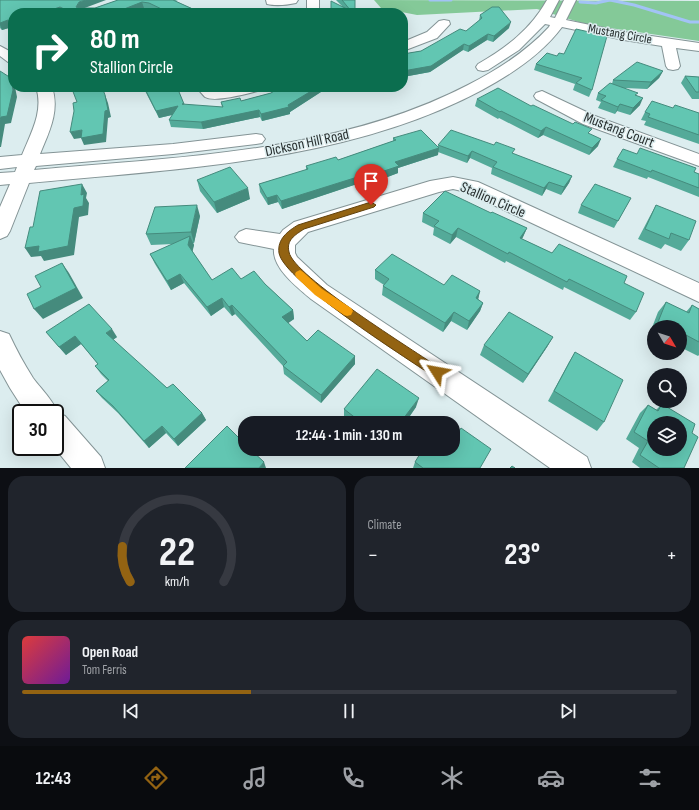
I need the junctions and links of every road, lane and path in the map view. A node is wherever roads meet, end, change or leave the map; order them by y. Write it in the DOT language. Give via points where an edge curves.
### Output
graph roads {
  1 [pos="292,0"];
  2 [pos="554,0"];
  3 [pos="570,0"];
  4 [pos="271,1"];
  5 [pos="550,21"];
  6 [pos="444,24"];
  7 [pos="668,42"];
  8 [pos="408,45"];
  9 [pos="699,47"];
  10 [pos="673,66"];
  11 [pos="46,92"];
  12 [pos="220,92"];
  13 [pos="232,92"];
  14 [pos="542,96"];
  15 [pos="699,160"];
  16 [pos="0,163"];
  17 [pos="26,169"];
  18 [pos="0,179"];
  19 [pos="0,231"];
  20 [pos="246,237"];
  21 [pos="284,243"];
  22 [pos="699,293"];
  23 [pos="0,342"];
  24 [pos="36,404"];
  25 [pos="64,437"];
  26 [pos="90,468"];
  27 [pos="576,468"];
  1 -- 4 [label="street"];
  2 -- 5 [label="street, Dickson Hill Road"];
  3 -- 5 [label="street, Dickson Hill Road" via="566,10"];
  5 -- 7 [label="street, Mustang Circle" via="617,35"];
  5 -- 17 [label="street, Dickson Hill Road" via="470,74 424,95 356,118 237,142"];
  6 -- 8 [label="street" via="432,35"];
  7 -- 9 [label="street, Mustang Circle"];
  7 -- 10 [label="street"];
  11 -- 17 [label="street" via="46,112"];
  12 -- 13 [label="street"];
  14 -- 15 [label="street, Mustang Court" via="589,120"];
  16 -- 17 [label="street, Dickson Hill Road"];
  17 -- 18 [label="street, Dickson Hill Road"];
  17 -- 19 [label="street"];
  20 -- 21 [label="street"];
  21 -- 22 [label="street, Stallion Circle" via="291,233 301,227 411,193 453,183 471,187"];
  21 -- 27 [label="street" via="284,254 292,267 319,292"];
  23 -- 24 [label="street" via="9,365"];
  25 -- 26 [label="street"];
}
